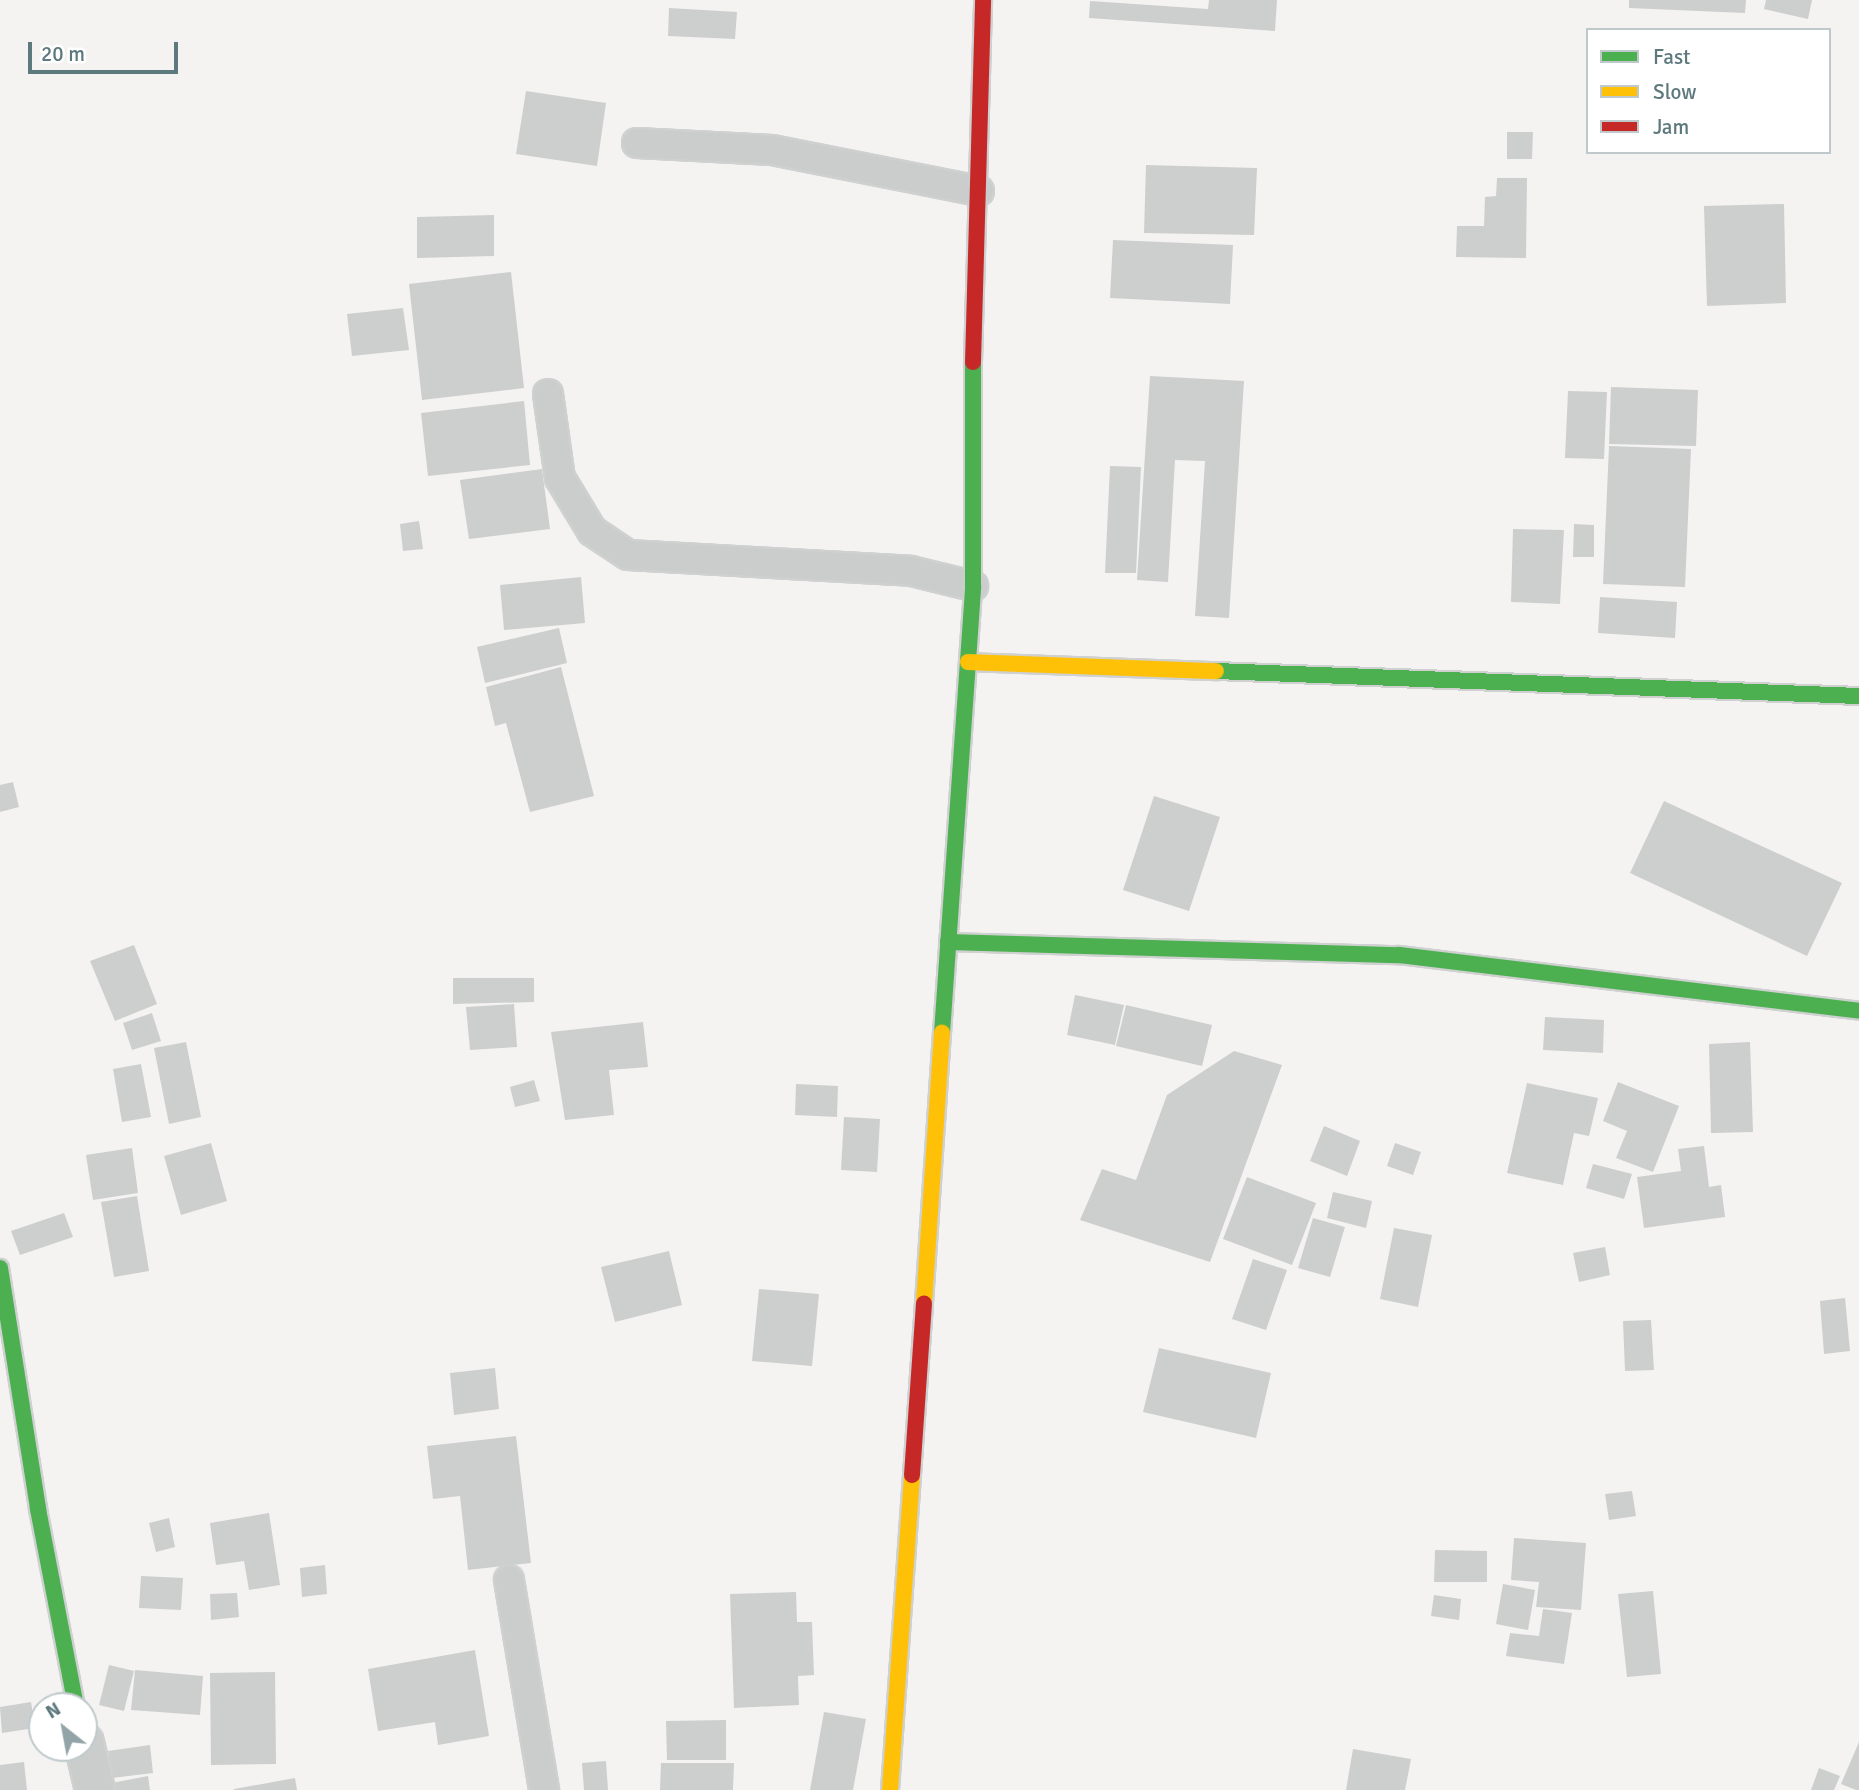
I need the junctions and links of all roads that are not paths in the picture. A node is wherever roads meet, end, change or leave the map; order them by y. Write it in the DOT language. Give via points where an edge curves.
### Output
graph roads {
  1 [pos="983,0"];
  2 [pos="637,143"];
  3 [pos="979,191"];
  4 [pos="548,394"];
  5 [pos="973,586"];
  6 [pos="968,662"];
  7 [pos="1859,696"];
  8 [pos="948,942"];
  9 [pos="1859,1011"];
  10 [pos="0,1268"];
  11 [pos="509,1580"];
  12 [pos="73,1692"];
  13 [pos="88,1762"];
  14 [pos="95,1790"];
  15 [pos="544,1790"];
  16 [pos="890,1790"];
  1 -- 3 [label="street"];
  2 -- 3 [label="lane" via="772,150"];
  3 -- 5 [label="street" via="972,398"];
  4 -- 5 [label="lane" via="560,478 592,531 628,555 911,571"];
  5 -- 6 [label="street"];
  6 -- 7 [label="street"];
  6 -- 8 [label="street"];
  8 -- 9 [label="street" via="1399,955"];
  8 -- 16 [label="street"];
  10 -- 12 [label="street" via="38,1509"];
  11 -- 15 [label="lane"];
  13 -- 14 [label="street"];
}
